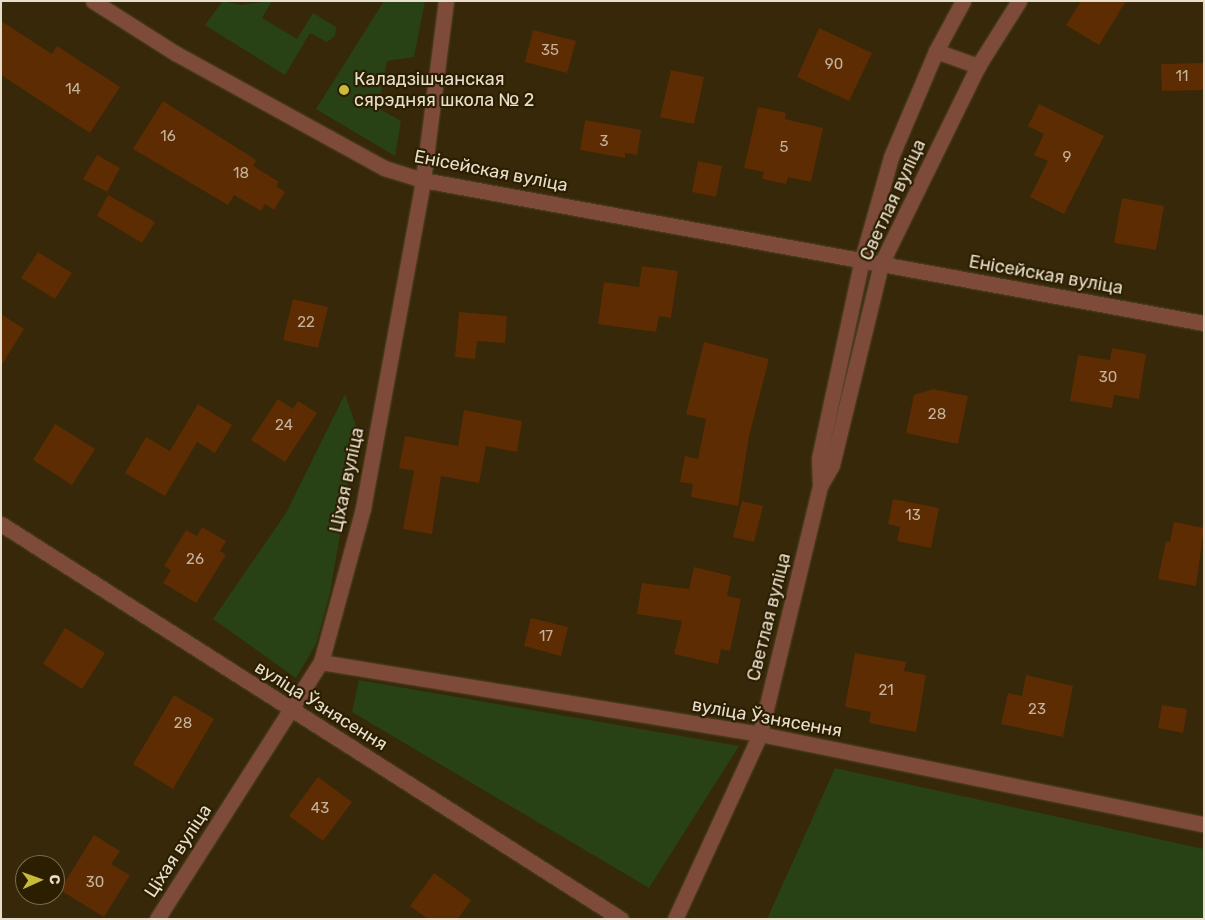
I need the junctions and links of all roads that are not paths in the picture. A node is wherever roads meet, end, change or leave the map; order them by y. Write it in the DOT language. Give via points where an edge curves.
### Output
graph roads {
  1 [pos="93,1"];
  2 [pos="446,1"];
  3 [pos="963,1"];
  4 [pos="1019,1"];
  5 [pos="936,51"];
  6 [pos="978,66"];
  7 [pos="423,180"];
  8 [pos="862,260"];
  9 [pos="881,264"];
  10 [pos="1204,323"];
  11 [pos="820,486"];
  12 [pos="1,524"];
  13 [pos="321,662"];
  14 [pos="292,709"];
  15 [pos="760,734"];
  16 [pos="1204,824"];
  17 [pos="157,919"];
  18 [pos="621,919"];
  19 [pos="675,919"];
  1 -- 7 [label="street, Енісейская вуліца" via="175,52 384,168"];
  2 -- 7 [label="street, Ціхая вуліца"];
  3 -- 5 [label="street, Светлая вуліца"];
  4 -- 6 [label="street, Светлая вуліца"];
  5 -- 6 [label="street"];
  5 -- 8 [label="street, Светлая вуліца" via="891,157"];
  6 -- 9 [label="street, Светлая вуліца"];
  7 -- 8 [label="street, Енісейская вуліца"];
  7 -- 13 [label="street, Ціхая вуліца" via="362,508"];
  8 -- 9 [label="street, Енісейская вуліца"];
  8 -- 11 [label="street, Светлая вуліца" via="819,458"];
  9 -- 10 [label="street, Енісейская вуліца"];
  9 -- 11 [label="street, Светлая вуліца" via="832,465"];
  11 -- 15 [label="street, Светлая вуліца"];
  12 -- 14 [label="street, вуліца Ўзнясення"];
  13 -- 14 [label="street, Ціхая вуліца"];
  13 -- 15 [label="street, вуліца Ўзнясення"];
  14 -- 17 [label="street, Ціхая вуліца"];
  14 -- 18 [label="street, вуліца Ўзнясення"];
  15 -- 16 [label="street, вуліца Ўзнясення"];
  15 -- 19 [label="street, Светлая вуліца"];
}
